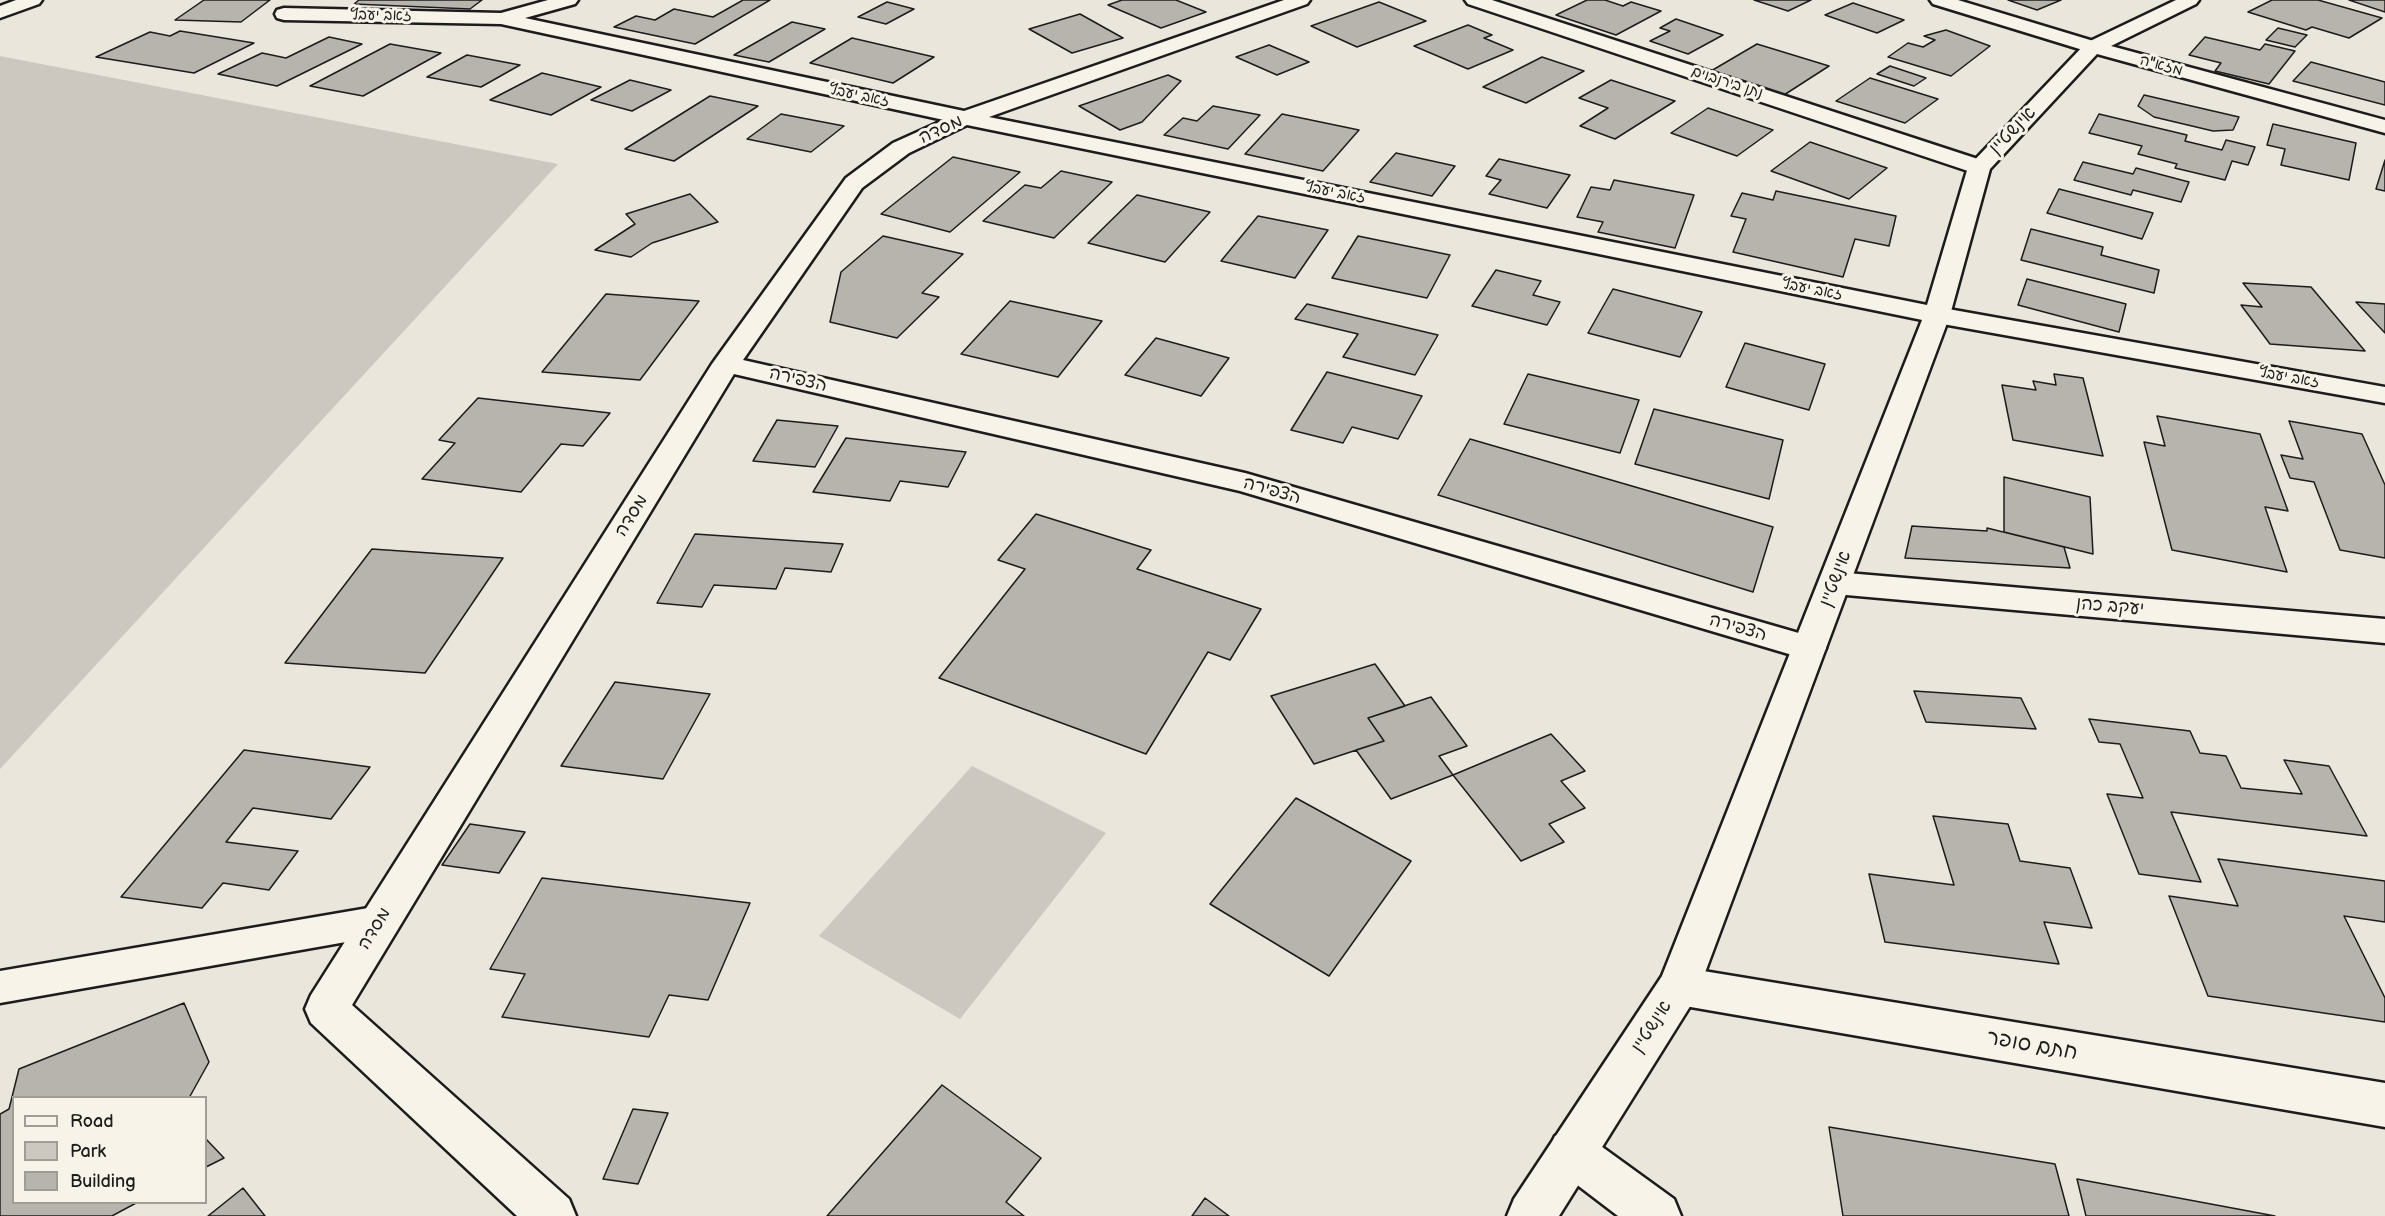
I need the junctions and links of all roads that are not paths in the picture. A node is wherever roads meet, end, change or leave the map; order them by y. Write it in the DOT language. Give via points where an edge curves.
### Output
graph roads {
  1 [pos="33,0"];
  2 [pos="306,0"];
  3 [pos="525,0"];
  4 [pos="570,0"];
  5 [pos="1301,0"];
  6 [pos="1474,0"];
  7 [pos="1939,0"];
  8 [pos="2190,0"];
  9 [pos="0,12"];
  10 [pos="501,18"];
  11 [pos="2093,47"];
  12 [pos="965,118"];
  13 [pos="2385,127"];
  14 [pos="1979,167"];
  15 [pos="1937,315"];
  16 [pos="726,364"];
  17 [pos="2385,395"];
  18 [pos="1835,583"];
  19 [pos="2385,631"];
  20 [pos="1809,648"];
  21 [pos="380,921"];
  22 [pos="1679,986"];
  23 [pos="0,987"];
  24 [pos="2385,1105"];
  25 [pos="1571,1152"];
  26 [pos="552,1216"];
  27 [pos="1531,1216"];
  28 [pos="1657,1216"];
  1 -- 9 [label="main road"];
  2 -- 10 [label="main road, זאב יעבץ" via="284,14"];
  3 -- 10 [label="main road"];
  4 -- 10 [label="main road"];
  5 -- 12 [label="main road, מסדה"];
  6 -- 14 [label="main road, נתן בירנבוים"];
  7 -- 11 [label="main road, מזא\"ה"];
  8 -- 11 [label="main road, אינשטיין"];
  10 -- 12 [label="main road, זאב יעבץ"];
  11 -- 13 [label="main road, מזא\"ה"];
  11 -- 14 [label="main road, אינשטיין"];
  12 -- 15 [label="main road, זאב יעבץ"];
  12 -- 16 [label="main road, מסדה" via="901,148 854,183"];
  14 -- 15 [label="main road, אינשטיין"];
  15 -- 17 [label="main road, זאב יעבץ"];
  15 -- 18 [label="main road, אינשטיין"];
  16 -- 20 [label="main road, הצפירה" via="1245,483"];
  16 -- 21 [label="main road, מסדה"];
  18 -- 19 [label="main road, יעקב כהן"];
  18 -- 20 [label="main road, אינשטיין"];
  20 -- 22 [label="main road, אינשטיין"];
  21 -- 23 [label="lane"];
  21 -- 26 [label="main road, מסדה" via="326,1008"];
  22 -- 24 [label="main road, חתם סופר"];
  22 -- 25 [label="main road, אינשטיין"];
  25 -- 27 [label="main road, אינשטיין"];
  25 -- 28 [label="main road"];
}
